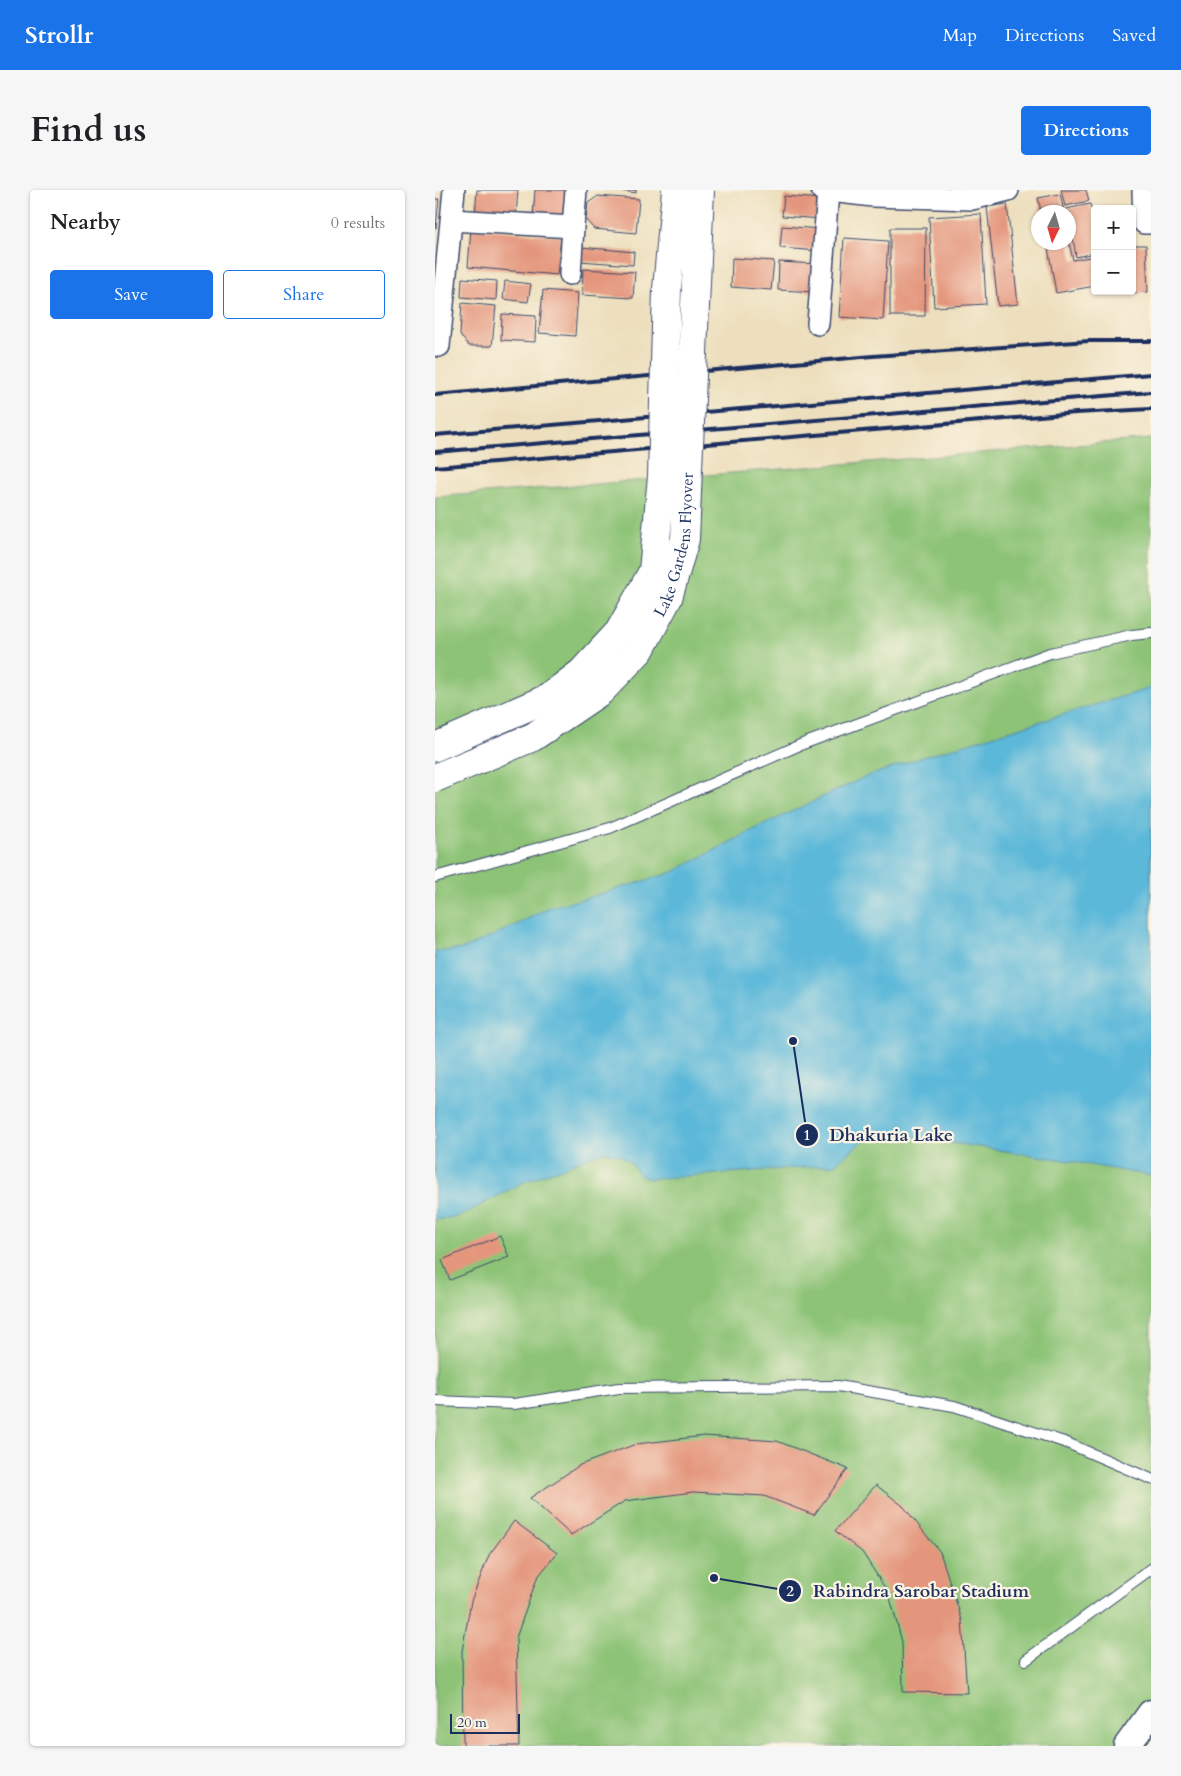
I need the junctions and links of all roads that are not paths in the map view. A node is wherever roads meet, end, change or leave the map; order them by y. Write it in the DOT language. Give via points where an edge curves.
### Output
graph roads {
  1 [pos="454,190"];
  2 [pos="575,190"];
  3 [pos="676,190"];
  4 [pos="700,190"];
  5 [pos="825,190"];
  6 [pos="1008,190"];
  7 [pos="1143,190"];
  8 [pos="923,194"];
  9 [pos="451,220"];
  10 [pos="1151,223"];
  11 [pos="573,228"];
  12 [pos="441,270"];
  13 [pos="569,274"];
  14 [pos="818,324"];
  15 [pos="439,346"];
  16 [pos="1151,633"];
  17 [pos="435,747"];
  18 [pos="435,778"];
  19 [pos="435,877"];
  20 [pos="435,1401"];
  21 [pos="1151,1479"];
  22 [pos="1151,1569"];
  23 [pos="1025,1660"];
  24 [pos="1151,1713"];
  25 [pos="1127,1746"];
  1 -- 9 [label="street"];
  2 -- 11 [label="street"];
  3 -- 17 [label="main road, Lake Gardens Flyover, bridge" via="667,289 662,476 653,571 619,632 582,672 548,698"];
  4 -- 18 [label="main road, Lake Gardens Flyover, bridge" via="685,539 668,598 640,650 601,691 533,737"];
  5 -- 8 [label="street" via="873,196"];
  5 -- 14 [label="street"];
  6 -- 8 [label="street" via="972,199"];
  7 -- 10 [label="street" via="1145,223"];
  9 -- 11 [label="street"];
  9 -- 12 [label="street"];
  11 -- 13 [label="street"];
  12 -- 15 [label="street"];
  16 -- 19 [label="lane" via="1050,653 800,745 610,828"];
  20 -- 21 [label="lane" via="514,1404 619,1388 838,1386 954,1406 1067,1443"];
  22 -- 23 [label="lane"];
  24 -- 25 [label="street"];
}
